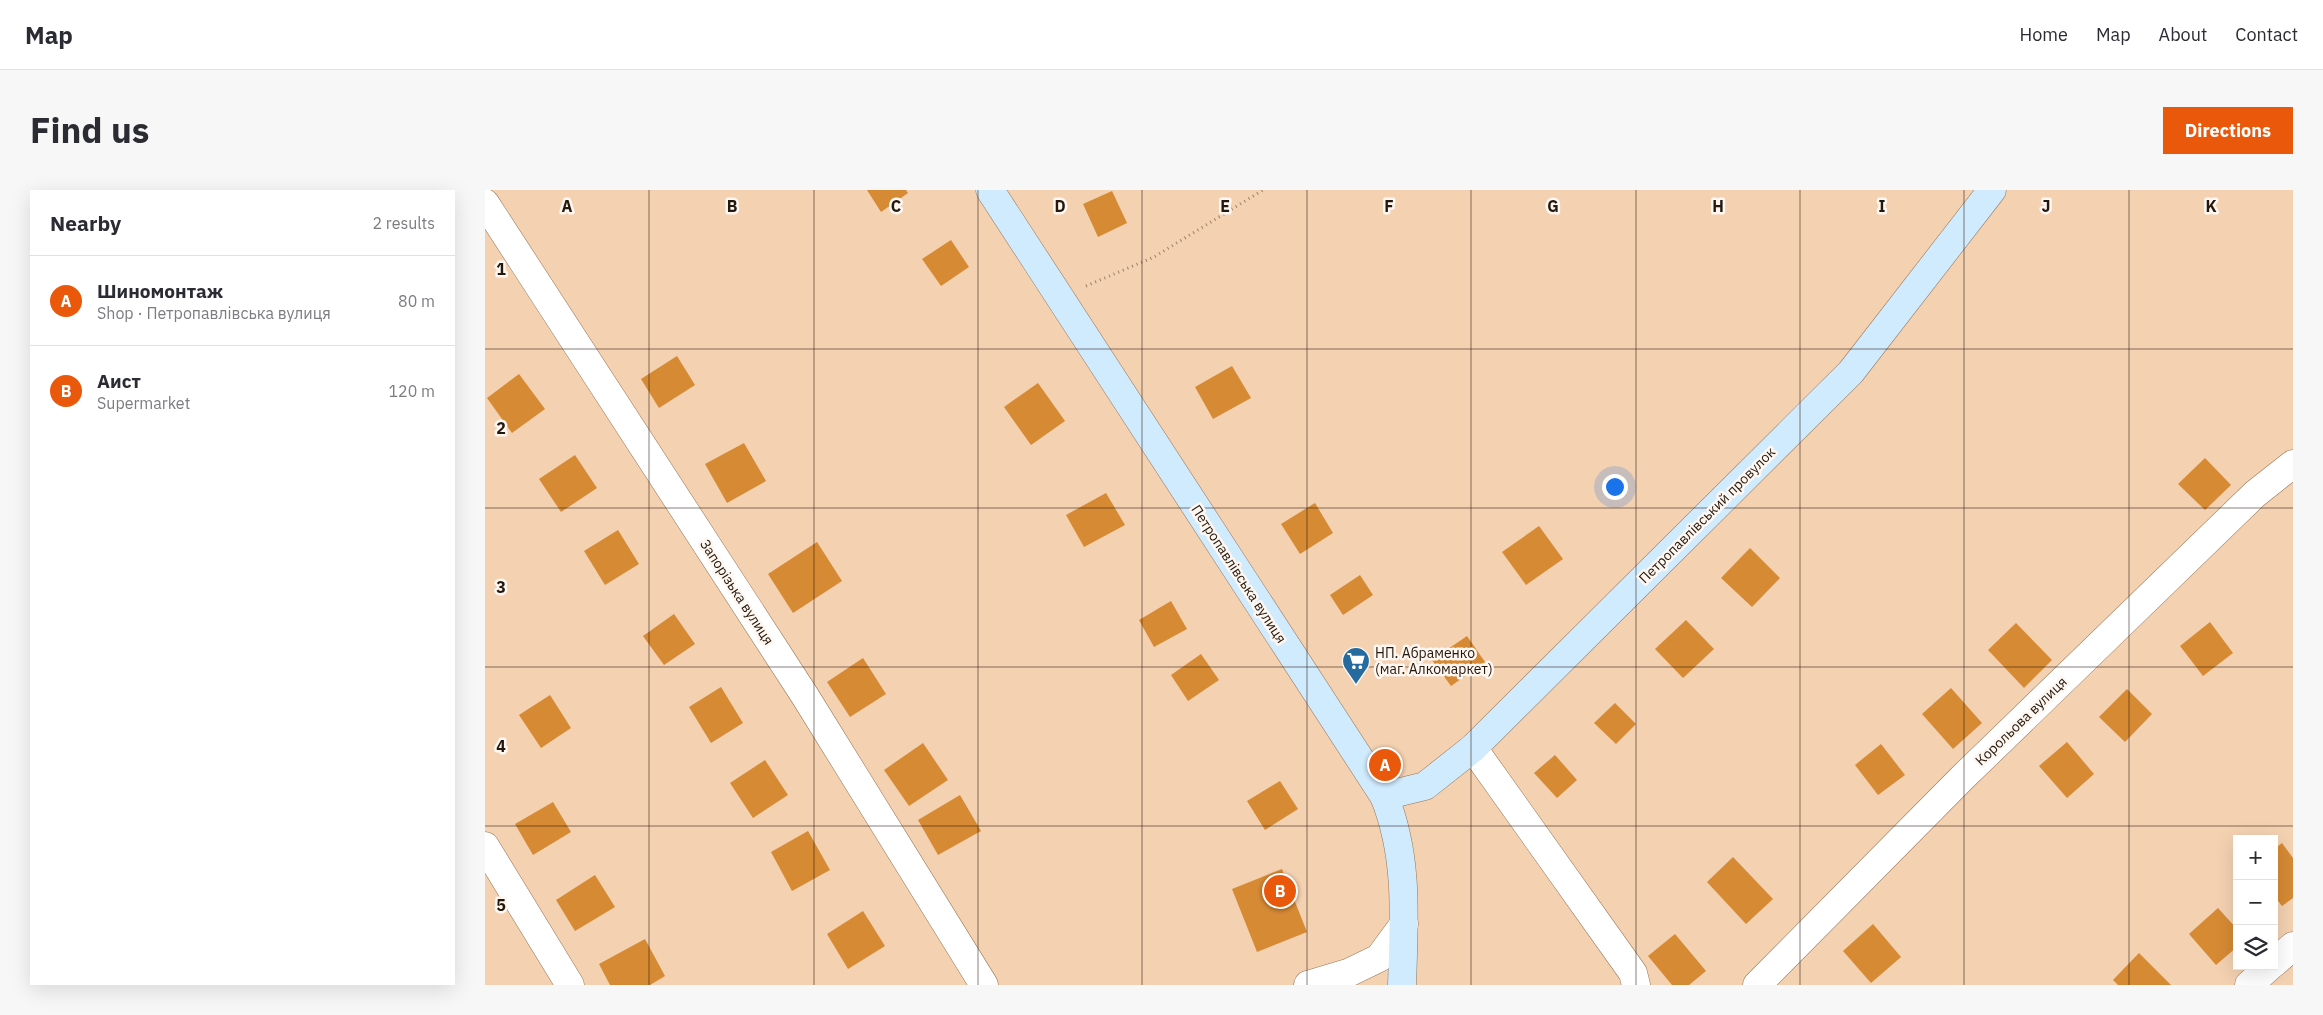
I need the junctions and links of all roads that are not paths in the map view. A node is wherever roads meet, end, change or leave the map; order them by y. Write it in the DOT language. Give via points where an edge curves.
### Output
graph roads {
  1 [pos="990,190"];
  2 [pos="1992,190"];
  3 [pos="485,203"];
  4 [pos="2293,464"];
  5 [pos="1473,748"];
  6 [pos="1384,796"];
  7 [pos="485,846"];
  8 [pos="1404,924"];
  9 [pos="2293,946"];
  10 [pos="2278,959"];
  11 [pos="2266,970"];
  12 [pos="569,985"];
  13 [pos="984,985"];
  14 [pos="1308,985"];
  15 [pos="1403,985"];
  16 [pos="1637,985"];
  17 [pos="1757,985"];
  18 [pos="2249,985"];
  1 -- 6 [label="street, Петропавлівська вулиця"];
  2 -- 5 [label="street, Петропавлівський провулок" via="1851,372"];
  3 -- 13 [label="street, Запорізька вулиця" via="805,696"];
  4 -- 17 [label="street, Корольова вулиця" via="2248,501 1962,778"];
  5 -- 6 [label="street, Петропавлівський провулок" via="1425,786"];
  5 -- 16 [label="street" via="1633,973"];
  6 -- 8 [label="street, Петропавлівська вулиця" via="1395,822 1402,857"];
  7 -- 12 [label="street"];
  8 -- 14 [label="street" via="1379,958 1348,974"];
  8 -- 15 [label="street, Петропавлівська вулиця"];
  9 -- 10 [label="street"];
  11 -- 18 [label="street"];
}
